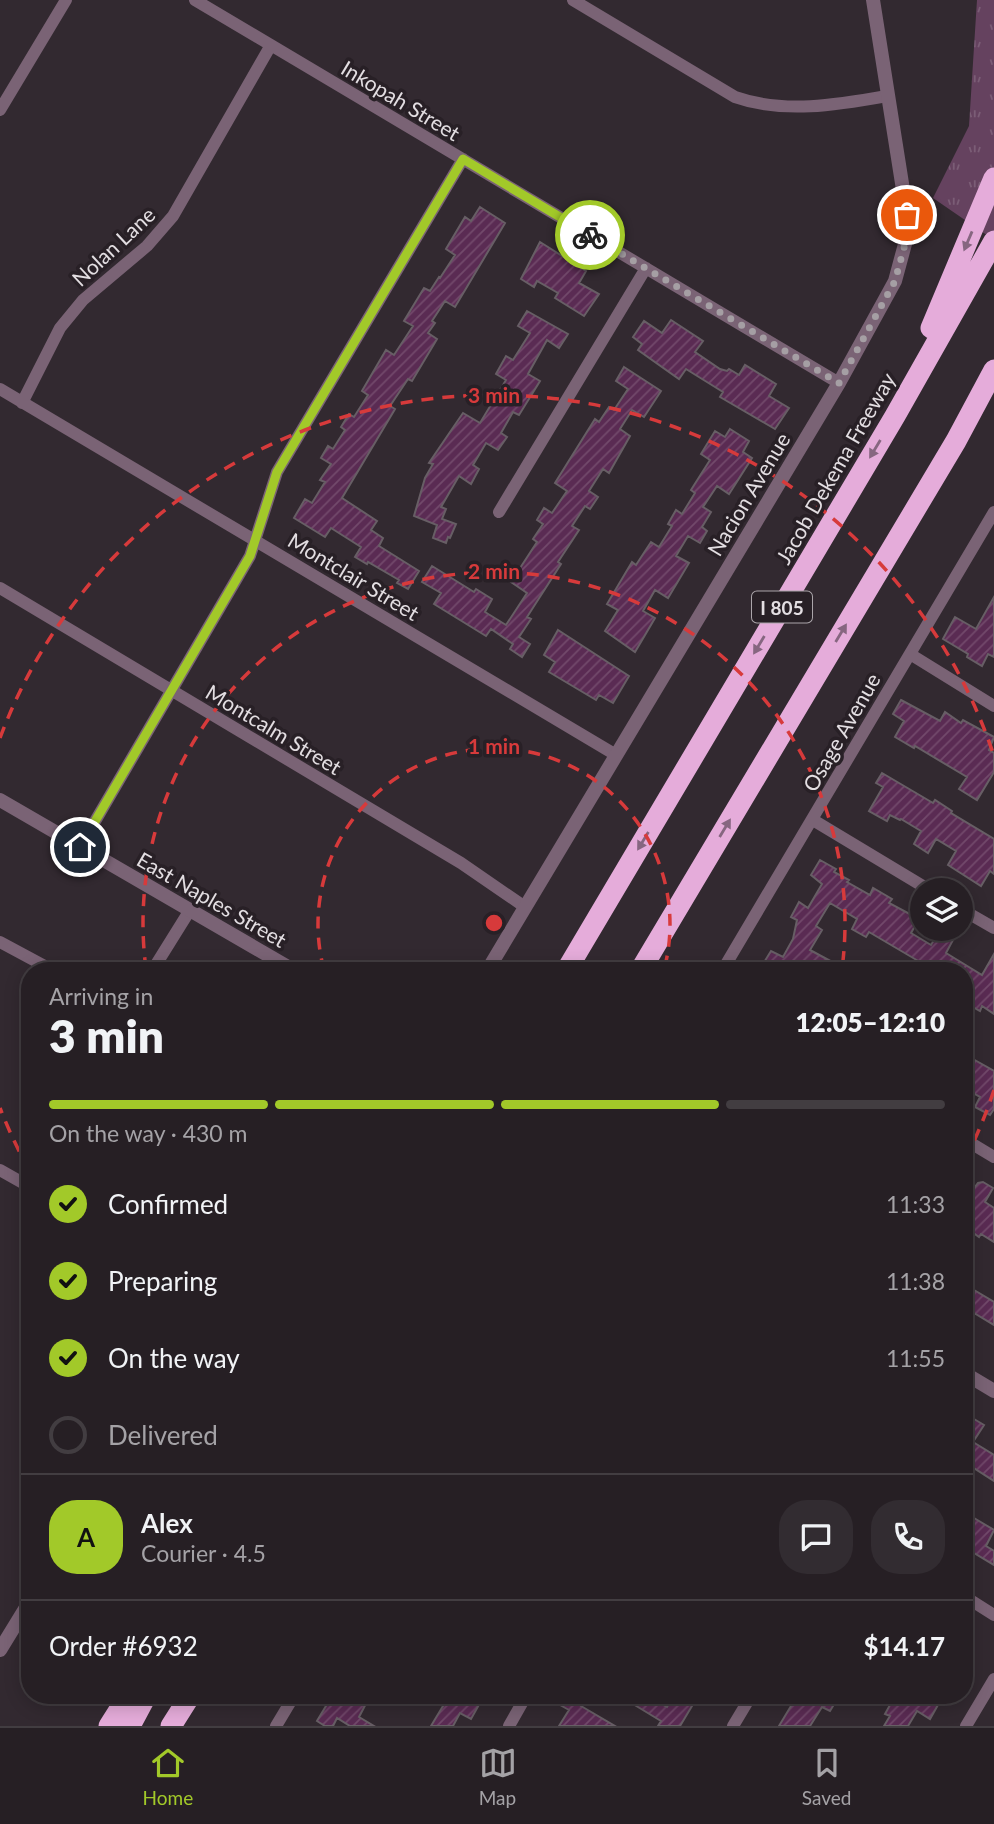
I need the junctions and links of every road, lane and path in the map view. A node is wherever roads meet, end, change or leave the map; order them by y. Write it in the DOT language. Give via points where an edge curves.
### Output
graph roads {
  1 [pos="66,0"];
  2 [pos="195,0"];
  3 [pos="573,0"];
  4 [pos="873,0"];
  5 [pos="271,45"];
  6 [pos="887,96"];
  7 [pos="0,110"];
  8 [pos="463,159"];
  9 [pos="994,178"];
  10 [pos="994,241"];
  11 [pos="646,268"];
  12 [pos="994,370"];
  13 [pos="839,383"];
  14 [pos="0,389"];
  15 [pos="22,403"];
  16 [pos="994,405"];
  17 [pos="895,416"];
  18 [pos="956,441"];
  19 [pos="499,512"];
  20 [pos="994,512"];
  21 [pos="256,540"];
  22 [pos="0,588"];
  23 [pos="910,654"];
  24 [pos="172,690"];
  25 [pos="994,706"];
  26 [pos="616,755"];
  27 [pos="0,800"];
  28 [pos="813,820"];
  29 [pos="80,847"];
  30 [pos="910,878"];
  31 [pos="525,907"];
  32 [pos="190,910"];
  33 [pos="973,916"];
  34 [pos="994,928"];
  35 [pos="0,942"];
  36 [pos="37,962"];
  37 [pos="158,962"];
  38 [pos="280,962"];
  39 [pos="492,962"];
  40 [pos="571,962"];
  41 [pos="645,962"];
  42 [pos="727,962"];
  43 [pos="973,1144"];
  44 [pos="994,1157"];
  45 [pos="0,1170"];
  46 [pos="21,1182"];
  47 [pos="973,1378"];
  48 [pos="994,1391"];
  49 [pos="973,1602"];
  50 [pos="994,1615"];
  51 [pos="21,1616"];
  52 [pos="0,1650"];
  53 [pos="994,1679"];
  54 [pos="123,1704"];
  55 [pos="142,1704"];
  56 [pos="185,1704"];
  57 [pos="199,1704"];
  58 [pos="289,1704"];
  59 [pos="521,1704"];
  60 [pos="746,1704"];
  61 [pos="109,1726"];
  62 [pos="130,1726"];
  63 [pos="171,1726"];
  64 [pos="186,1726"];
  65 [pos="276,1726"];
  66 [pos="509,1726"];
  67 [pos="733,1726"];
  68 [pos="966,1726"];
  1 -- 7 [label="street"];
  2 -- 5 [label="street, Inkopah Street"];
  3 -- 6 [label="street" via="754,104 791,107"];
  4 -- 6 [label="street, Nacion Avenue"];
  5 -- 8 [label="street, Inkopah Street"];
  5 -- 15 [label="street, Nolan Lane" via="173,216 139,254 83,300 60,328"];
  6 -- 13 [label="street, Nacion Avenue" via="907,215 905,244 895,281"];
  8 -- 11 [label="street, Inkopah Street"];
  8 -- 21 [label="street" via="277,472"];
  9 -- 17 [label="highway, one-way"];
  10 -- 17 [label="highway, Jacob Dekema Freeway / I 805"];
  11 -- 13 [label="street, Inkopah Street"];
  11 -- 19 [label="street"];
  12 -- 18 [label="highway, I 805"];
  13 -- 26 [label="street, Nacion Avenue"];
  14 -- 15 [label="street, Montclair Street"];
  15 -- 21 [label="street, Montclair Street"];
  16 -- 18 [label="highway"];
  17 -- 40 [label="highway, Jacob Dekema Freeway / I 805, one-way"];
  41 -- 18 [label="highway, I 805, one-way"];
  20 -- 23 [label="street, Osage Avenue"];
  21 -- 24 [label="street" via="250,558"];
  21 -- 26 [label="street, Montclair Street"];
  22 -- 24 [label="street, Montcalm Street"];
  23 -- 25 [label="street"];
  23 -- 28 [label="street, Osage Avenue"];
  24 -- 29 [label="street"];
  24 -- 31 [label="street, Montcalm Street" via="461,863"];
  26 -- 31 [label="street, Nacion Avenue"];
  27 -- 29 [label="street, East Naples Street"];
  28 -- 30 [label="street"];
  28 -- 42 [label="street, Osage Avenue"];
  29 -- 32 [label="street, East Naples Street"];
  31 -- 39 [label="street, Nacion Avenue"];
  32 -- 37 [label="street"];
  32 -- 38 [label="street, East Naples Street"];
  33 -- 34 [label="street"];
  35 -- 36 [label="street"];
  43 -- 44 [label="street"];
  45 -- 46 [label="street"];
  47 -- 48 [label="street"];
  49 -- 50 [label="street"];
  51 -- 52 [label="street"];
  53 -- 68 [label="street"];
  54 -- 61 [label="highway"];
  55 -- 62 [label="highway"];
  56 -- 63 [label="highway"];
  57 -- 64 [label="highway"];
  58 -- 65 [label="street"];
  59 -- 66 [label="street"];
  60 -- 67 [label="street"];
}
